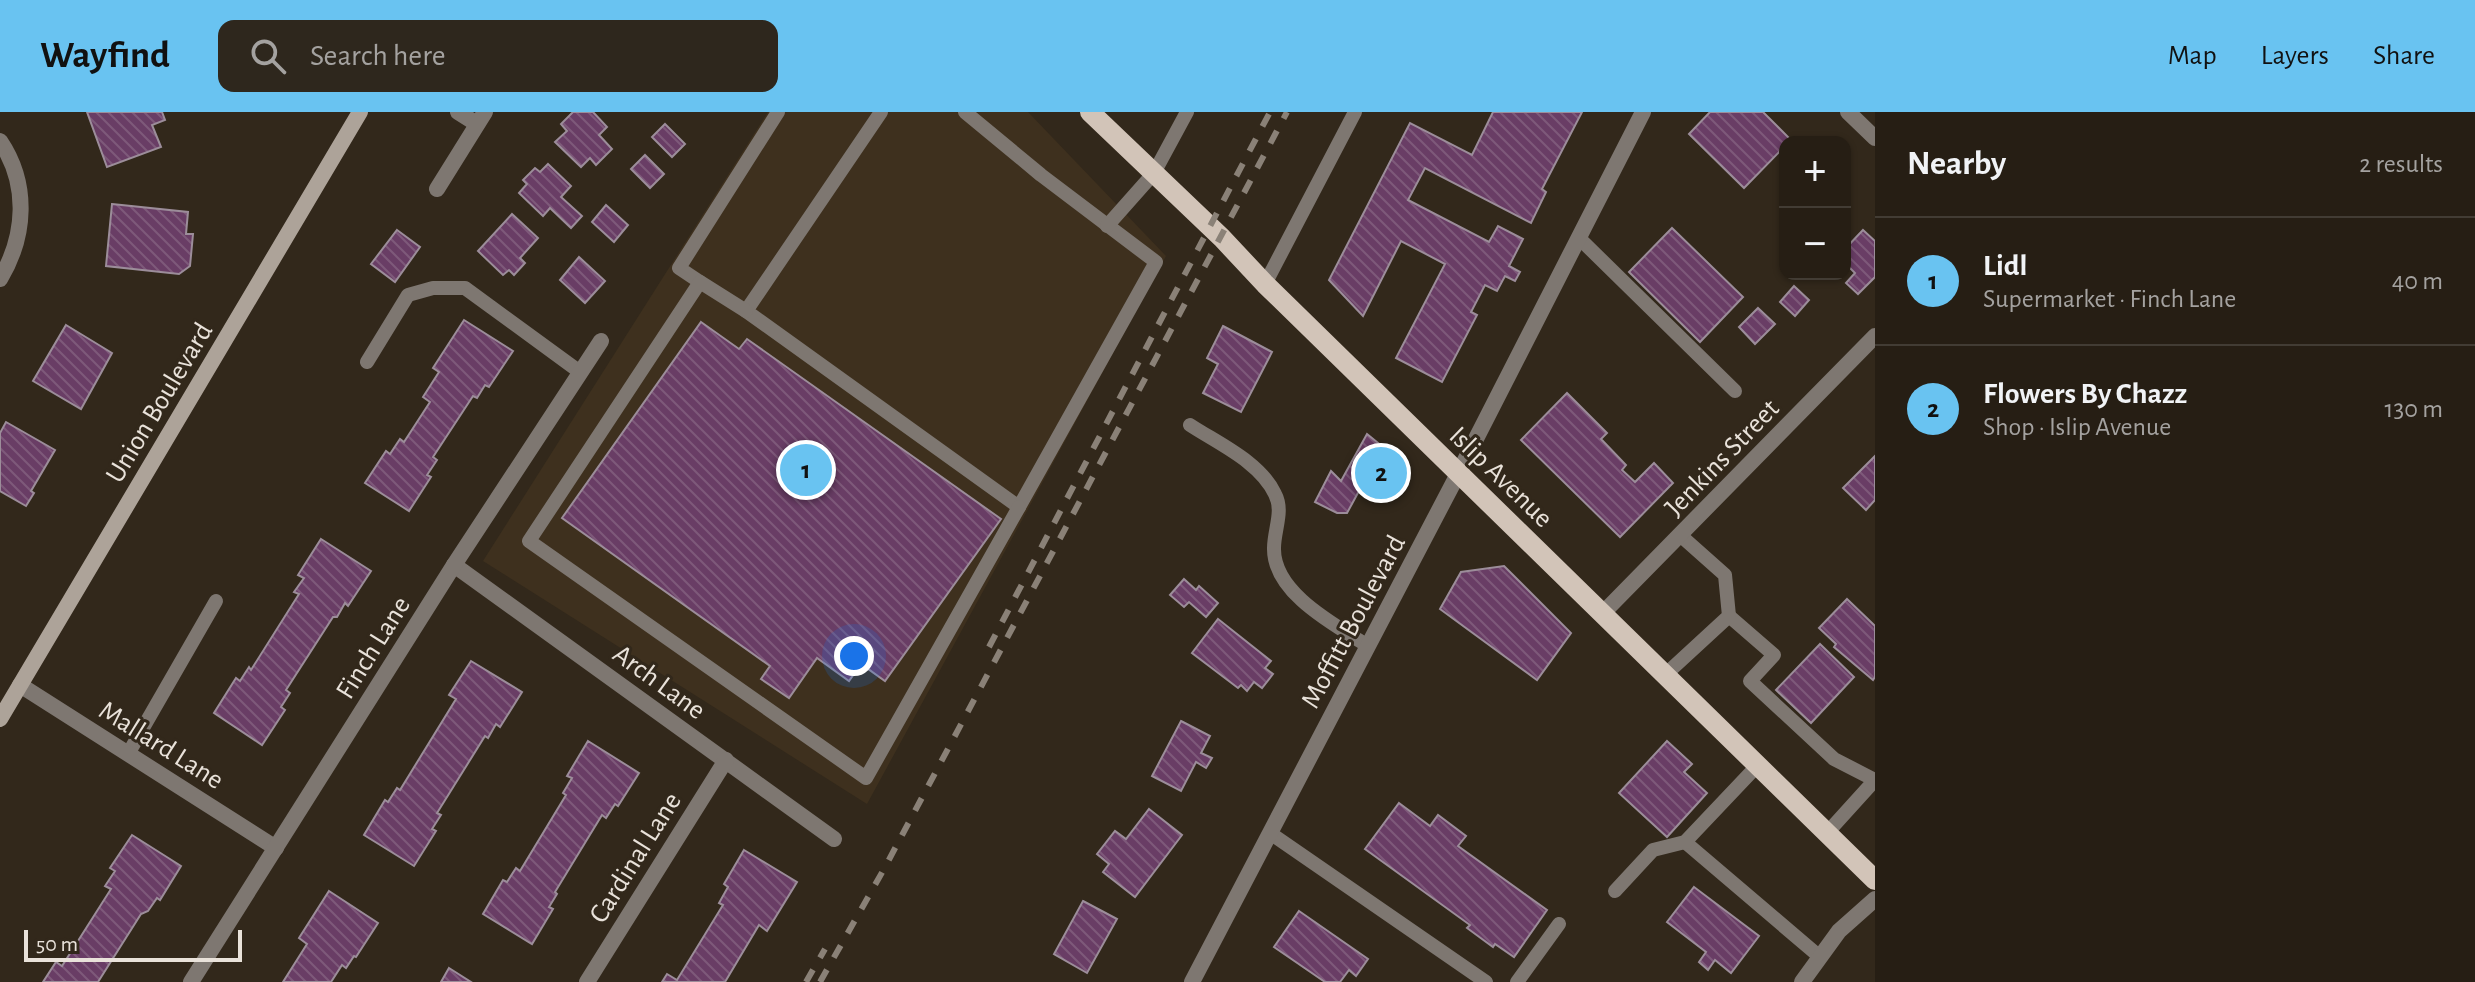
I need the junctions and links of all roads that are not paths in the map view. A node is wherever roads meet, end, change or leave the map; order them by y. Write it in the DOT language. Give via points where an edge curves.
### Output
graph roads {
  1 [pos="360,112"];
  2 [pos="458,112"];
  3 [pos="778,112"];
  4 [pos="881,112"];
  5 [pos="965,112"];
  6 [pos="1090,112"];
  7 [pos="1187,112"];
  8 [pos="1355,112"];
  9 [pos="1643,112"];
  10 [pos="1848,112"];
  11 [pos="481,118"];
  12 [pos="1875,138"];
  13 [pos="0,141"];
  14 [pos="1154,173"];
  15 [pos="437,189"];
  16 [pos="1107,226"];
  17 [pos="1579,238"];
  18 [pos="0,279"];
  19 [pos="700,282"];
  20 [pos="1265,284"];
  21 [pos="746,311"];
  22 [pos="1875,336"];
  23 [pos="601,341"];
  24 [pos="367,362"];
  25 [pos="580,372"];
  26 [pos="1735,391"];
  27 [pos="1190,425"];
  28 [pos="1458,474"];
  29 [pos="1019,507"];
  30 [pos="1680,535"];
  31 [pos="454,565"];
  32 [pos="216,601"];
  33 [pos="1603,613"];
  34 [pos="1729,616"];
  35 [pos="1368,646"];
  36 [pos="1666,674"];
  37 [pos="20,685"];
  38 [pos="0,719"];
  39 [pos="128,754"];
  40 [pos="726,760"];
  41 [pos="1758,765"];
  42 [pos="1270,833"];
  43 [pos="1827,833"];
  44 [pos="834,839"];
  45 [pos="1685,842"];
  46 [pos="276,848"];
  47 [pos="1875,880"];
  48 [pos="1615,891"];
  49 [pos="1875,899"];
  50 [pos="1559,924"];
  51 [pos="1820,957"];
  52 [pos="191,982"];
  53 [pos="587,982"];
  54 [pos="1192,982"];
  55 [pos="1486,982"];
  56 [pos="1517,982"];
  57 [pos="1802,982"];
  1 -- 37 [label="main road, Union Boulevard"];
  2 -- 11 [label="street"];
  3 -- 19 [label="lane" via="679,268"];
  4 -- 21 [label="lane"];
  5 -- 16 [label="lane"];
  6 -- 14 [label="main road, Islip Avenue"];
  7 -- 14 [label="lane"];
  8 -- 20 [label="lane"];
  9 -- 17 [label="street, Moffitt Boulevard"];
  10 -- 12 [label="street"];
  11 -- 15 [label="street"];
  13 -- 18 [label="street" via="22,193 20,232"];
  14 -- 16 [label="lane"];
  14 -- 20 [label="main road, Islip Avenue"];
  16 -- 29 [label="lane" via="1156,262"];
  17 -- 26 [label="lane"];
  17 -- 28 [label="street, Moffitt Boulevard"];
  19 -- 21 [label="lane"];
  19 -- 29 [label="lane" via="529,541 866,778"];
  20 -- 28 [label="main road, Islip Avenue"];
  21 -- 29 [label="lane"];
  22 -- 30 [label="street, Jenkins Street"];
  23 -- 25 [label="street, Finch Lane"];
  24 -- 25 [label="lane" via="408,295 465,288"];
  25 -- 31 [label="street, Finch Lane"];
  27 -- 35 [label="lane" via="1260,471 1280,509 1274,558 1282,578 1312,610"];
  28 -- 33 [label="main road, Islip Avenue"];
  28 -- 35 [label="street, Moffitt Boulevard"];
  30 -- 33 [label="street, Jenkins Street"];
  30 -- 34 [label="lane" via="1725,575"];
  31 -- 40 [label="street, Arch Lane"];
  31 -- 46 [label="street, Finch Lane"];
  32 -- 39 [label="lane"];
  33 -- 36 [label="main road, Islip Avenue"];
  34 -- 36 [label="lane"];
  34 -- 43 [label="lane" via="1774,655 1750,681 1834,759 1875,780"];
  35 -- 42 [label="street, Moffitt Boulevard"];
  36 -- 41 [label="main road, Islip Avenue"];
  37 -- 38 [label="main road, Union Boulevard"];
  37 -- 39 [label="street, Mallard Lane"];
  39 -- 46 [label="street, Mallard Lane"];
  40 -- 44 [label="street, Arch Lane"];
  40 -- 53 [label="street, Cardinal Lane"];
  41 -- 43 [label="main road, Islip Avenue"];
  41 -- 45 [label="lane"];
  42 -- 54 [label="street, Moffitt Boulevard"];
  42 -- 55 [label="lane"];
  43 -- 47 [label="main road, Islip Avenue"];
  45 -- 48 [label="lane" via="1653,850"];
  45 -- 51 [label="lane"];
  46 -- 52 [label="street, Finch Lane"];
  49 -- 51 [label="street" via="1839,931"];
  50 -- 56 [label="lane"];
  51 -- 57 [label="street"];
}
